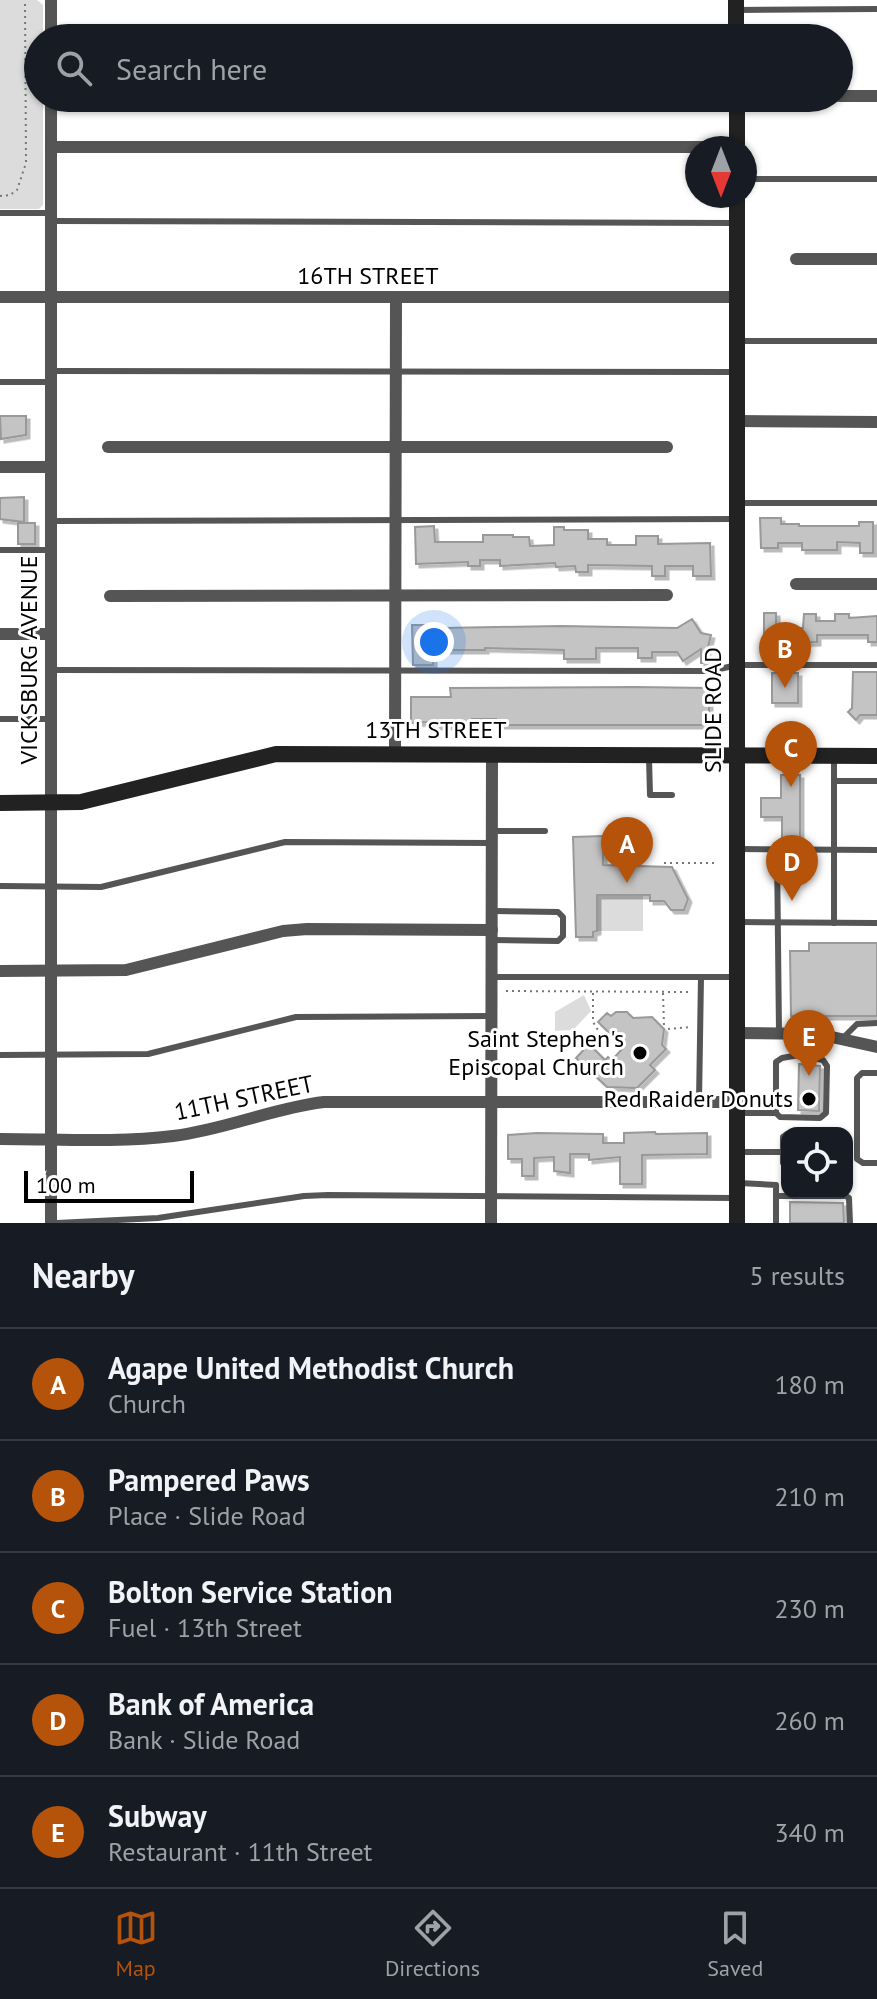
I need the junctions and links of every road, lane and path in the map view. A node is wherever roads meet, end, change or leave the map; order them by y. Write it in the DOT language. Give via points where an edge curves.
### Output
graph roads {
  1 [pos="25,0"];
  2 [pos="51,0"];
  3 [pos="736,5"];
  4 [pos="877,9"];
  5 [pos="25,24"];
  6 [pos="51,24"];
  7 [pos="853,96"];
  8 [pos="877,96"];
  9 [pos="26,112"];
  10 [pos="51,112"];
  11 [pos="737,112"];
  12 [pos="737,136"];
  13 [pos="51,147"];
  14 [pos="685,147"];
  15 [pos="757,179"];
  16 [pos="877,179"];
  17 [pos="0,196"];
  18 [pos="737,208"];
  19 [pos="0,213"];
  20 [pos="51,217"];
  21 [pos="737,223"];
  22 [pos="796,259"];
  23 [pos="877,259"];
  24 [pos="0,297"];
  25 [pos="51,297"];
  26 [pos="737,297"];
  27 [pos="396,298"];
  28 [pos="737,341"];
  29 [pos="877,341"];
  30 [pos="737,372"];
  31 [pos="396,373"];
  32 [pos="51,376"];
  33 [pos="0,382"];
  34 [pos="737,421"];
  35 [pos="877,422"];
  36 [pos="396,446"];
  37 [pos="108,447"];
  38 [pos="667,447"];
  39 [pos="0,467"];
  40 [pos="51,467"];
  41 [pos="877,503"];
  42 [pos="737,511"];
  43 [pos="396,519"];
  44 [pos="51,521"];
  45 [pos="0,550"];
  46 [pos="51,550"];
  47 [pos="796,584"];
  48 [pos="877,584"];
  49 [pos="667,595"];
  50 [pos="110,596"];
  51 [pos="397,596"];
  52 [pos="0,634"];
  53 [pos="51,634"];
  54 [pos="737,665"];
  55 [pos="877,665"];
  56 [pos="51,670"];
  57 [pos="395,671"];
  58 [pos="0,719"];
  59 [pos="51,719"];
  60 [pos="395,754"];
  61 [pos="492,755"];
  62 [pos="649,755"];
  63 [pos="737,755"];
  64 [pos="834,756"];
  65 [pos="877,756"];
  66 [pos="834,781"];
  67 [pos="877,781"];
  68 [pos="640,795"];
  69 [pos="650,795"];
  70 [pos="672,795"];
  71 [pos="0,803"];
  72 [pos="51,803"];
  73 [pos="545,831"];
  74 [pos="492,837"];
  75 [pos="737,849"];
  76 [pos="777,850"];
  77 [pos="834,850"];
  78 [pos="877,850"];
  79 [pos="664,863"];
  80 [pos="716,863"];
  81 [pos="0,886"];
  82 [pos="51,886"];
  83 [pos="492,911"];
  84 [pos="737,922"];
  85 [pos="777,922"];
  86 [pos="834,923"];
  87 [pos="877,923"];
  88 [pos="492,935"];
  89 [pos="0,971"];
  90 [pos="51,971"];
  91 [pos="492,977"];
  92 [pos="701,977"];
  93 [pos="737,977"];
  94 [pos="506,991"];
  95 [pos="594,992"];
  96 [pos="663,992"];
  97 [pos="688,992"];
  98 [pos="492,1016"];
  99 [pos="587,1016"];
  100 [pos="593,1022"];
  101 [pos="877,1023"];
  102 [pos="664,1026"];
  103 [pos="701,1026"];
  104 [pos="668,1029"];
  105 [pos="598,1030"];
  106 [pos="737,1033"];
  107 [pos="779,1033"];
  108 [pos="799,1033"];
  109 [pos="842,1039"];
  110 [pos="877,1047"];
  111 [pos="0,1055"];
  112 [pos="51,1055"];
  113 [pos="799,1055"];
  114 [pos="877,1073"];
  115 [pos="492,1102"];
  116 [pos="699,1102"];
  117 [pos="737,1108"];
  118 [pos="776,1113"];
  119 [pos="0,1139"];
  120 [pos="51,1139"];
  121 [pos="737,1152"];
  122 [pos="781,1152"];
  123 [pos="877,1163"];
  124 [pos="737,1190"];
  125 [pos="491,1194"];
  126 [pos="777,1196"];
  127 [pos="51,1223"];
  128 [pos="57,1223"];
  129 [pos="491,1223"];
  130 [pos="737,1223"];
  131 [pos="776,1223"];
  132 [pos="850,1223"];
  1 -- 5 [label="path"];
  2 -- 6 [label="street"];
  3 -- 4 [label="lane"];
  7 -- 8 [label="street"];
  9 -- 17 [label="path" via="26,163 17,190"];
  10 -- 13 [label="street, VICKSBURG AVENUE"];
  11 -- 12 [label="main road"];
  13 -- 14 [label="street"];
  13 -- 20 [label="street, VICKSBURG AVENUE"];
  15 -- 16 [label="lane"];
  18 -- 21 [label="main road, SLIDE ROAD"];
  19 -- 20 [label="lane"];
  20 -- 21 [label="lane"];
  20 -- 25 [label="street, VICKSBURG AVENUE"];
  21 -- 26 [label="main road, SLIDE ROAD"];
  22 -- 23 [label="street"];
  24 -- 25 [label="street, 16TH STREET"];
  25 -- 27 [label="street, 16TH STREET"];
  25 -- 32 [label="street, VICKSBURG AVENUE"];
  26 -- 27 [label="street, 16TH STREET"];
  26 -- 28 [label="main road, SLIDE ROAD"];
  27 -- 31 [label="street"];
  28 -- 29 [label="lane"];
  28 -- 30 [label="main road, SLIDE ROAD"];
  30 -- 31 [label="lane"];
  30 -- 34 [label="main road, SLIDE ROAD"];
  31 -- 32 [label="lane"];
  31 -- 36 [label="street"];
  32 -- 33 [label="lane"];
  32 -- 40 [label="street, VICKSBURG AVENUE"];
  34 -- 35 [label="street"];
  34 -- 42 [label="main road, SLIDE ROAD"];
  36 -- 37 [label="street"];
  36 -- 38 [label="street"];
  36 -- 43 [label="street"];
  39 -- 40 [label="street"];
  40 -- 44 [label="street, VICKSBURG AVENUE"];
  41 -- 42 [label="lane"];
  42 -- 43 [label="lane"];
  42 -- 54 [label="main road, SLIDE ROAD"];
  43 -- 44 [label="lane"];
  43 -- 51 [label="street"];
  44 -- 46 [label="street, VICKSBURG AVENUE"];
  45 -- 46 [label="lane"];
  46 -- 53 [label="street, VICKSBURG AVENUE"];
  47 -- 48 [label="street"];
  49 -- 51 [label="street"];
  50 -- 51 [label="street"];
  51 -- 57 [label="street"];
  52 -- 53 [label="street"];
  53 -- 56 [label="street, VICKSBURG AVENUE"];
  54 -- 55 [label="lane"];
  54 -- 57 [label="lane" via="711,671"];
  54 -- 63 [label="main road, SLIDE ROAD"];
  56 -- 57 [label="lane"];
  56 -- 59 [label="street, VICKSBURG AVENUE"];
  57 -- 60 [label="street"];
  58 -- 59 [label="lane"];
  59 -- 72 [label="street, VICKSBURG AVENUE"];
  60 -- 61 [label="main road, 13TH STREET"];
  60 -- 72 [label="main road, 13TH STREET" via="276,754 109,796"];
  61 -- 62 [label="main road, 13TH STREET"];
  61 -- 74 [label="street"];
  62 -- 63 [label="main road, 13TH STREET"];
  62 -- 69 [label="lane"];
  63 -- 64 [label="main road, 13TH STREET"];
  63 -- 75 [label="main road, SLIDE ROAD"];
  64 -- 65 [label="main road, 13TH STREET"];
  64 -- 66 [label="lane"];
  66 -- 67 [label="lane"];
  66 -- 77 [label="lane"];
  68 -- 69 [label="lane"];
  69 -- 70 [label="lane"];
  71 -- 72 [label="main road, 13TH STREET"];
  72 -- 82 [label="street, VICKSBURG AVENUE"];
  73 -- 74 [label="lane"];
  74 -- 82 [label="lane" via="285,842 128,882"];
  74 -- 83 [label="street"];
  75 -- 76 [label="lane"];
  75 -- 84 [label="main road, SLIDE ROAD"];
  76 -- 77 [label="lane"];
  76 -- 85 [label="lane"];
  77 -- 78 [label="lane"];
  77 -- 86 [label="lane"];
  79 -- 80 [label="path"];
  81 -- 82 [label="lane"];
  82 -- 90 [label="street, VICKSBURG AVENUE"];
  83 -- 88 [label="street"];
  83 -- 88 [label="lane" via="558,912 563,936 558,941"];
  84 -- 85 [label="lane"];
  84 -- 93 [label="main road, SLIDE ROAD"];
  85 -- 86 [label="lane"];
  85 -- 107 [label="lane"];
  86 -- 87 [label="lane"];
  88 -- 90 [label="street" via="295,930 126,970"];
  88 -- 91 [label="street"];
  89 -- 90 [label="street"];
  90 -- 112 [label="street, VICKSBURG AVENUE"];
  91 -- 92 [label="lane"];
  91 -- 98 [label="street"];
  92 -- 93 [label="lane"];
  92 -- 103 [label="lane"];
  93 -- 106 [label="main road, SLIDE ROAD"];
  94 -- 95 [label="path"];
  95 -- 96 [label="path"];
  95 -- 100 [label="path"];
  96 -- 97 [label="path"];
  96 -- 102 [label="path"];
  98 -- 112 [label="lane" via="296,1017 148,1054"];
  98 -- 115 [label="street"];
  99 -- 100 [label="path"];
  100 -- 105 [label="path"];
  101 -- 109 [label="lane" via="857,1024"];
  103 -- 104 [label="path"];
  103 -- 116 [label="lane"];
  106 -- 107 [label="street"];
  106 -- 117 [label="main road, SLIDE ROAD"];
  107 -- 108 [label="street"];
  108 -- 109 [label="street"];
  108 -- 113 [label="lane"];
  109 -- 110 [label="street"];
  111 -- 112 [label="lane"];
  112 -- 120 [label="street, VICKSBURG AVENUE"];
  113 -- 118 [label="lane" via="776,1062"];
  113 -- 118 [label="lane" via="823,1060 827,1066 826,1113"];
  114 -- 123 [label="lane" via="857,1078 857,1159"];
  115 -- 116 [label="street, 11TH STREET"];
  115 -- 120 [label="street, 11TH STREET" via="324,1102 177,1136"];
  115 -- 125 [label="street"];
  116 -- 117 [label="street, 11TH STREET"];
  117 -- 118 [label="lane"];
  117 -- 121 [label="main road, SLIDE ROAD"];
  119 -- 120 [label="street, 11TH STREET"];
  120 -- 127 [label="street, VICKSBURG AVENUE"];
  121 -- 122 [label="lane"];
  121 -- 124 [label="main road, SLIDE ROAD"];
  124 -- 125 [label="lane"];
  124 -- 126 [label="lane" via="774,1183"];
  124 -- 130 [label="main road, SLIDE ROAD"];
  125 -- 128 [label="lane" via="304,1196 158,1218"];
  125 -- 129 [label="street"];
  126 -- 131 [label="lane"];
  126 -- 132 [label="lane" via="846,1196"];
}
